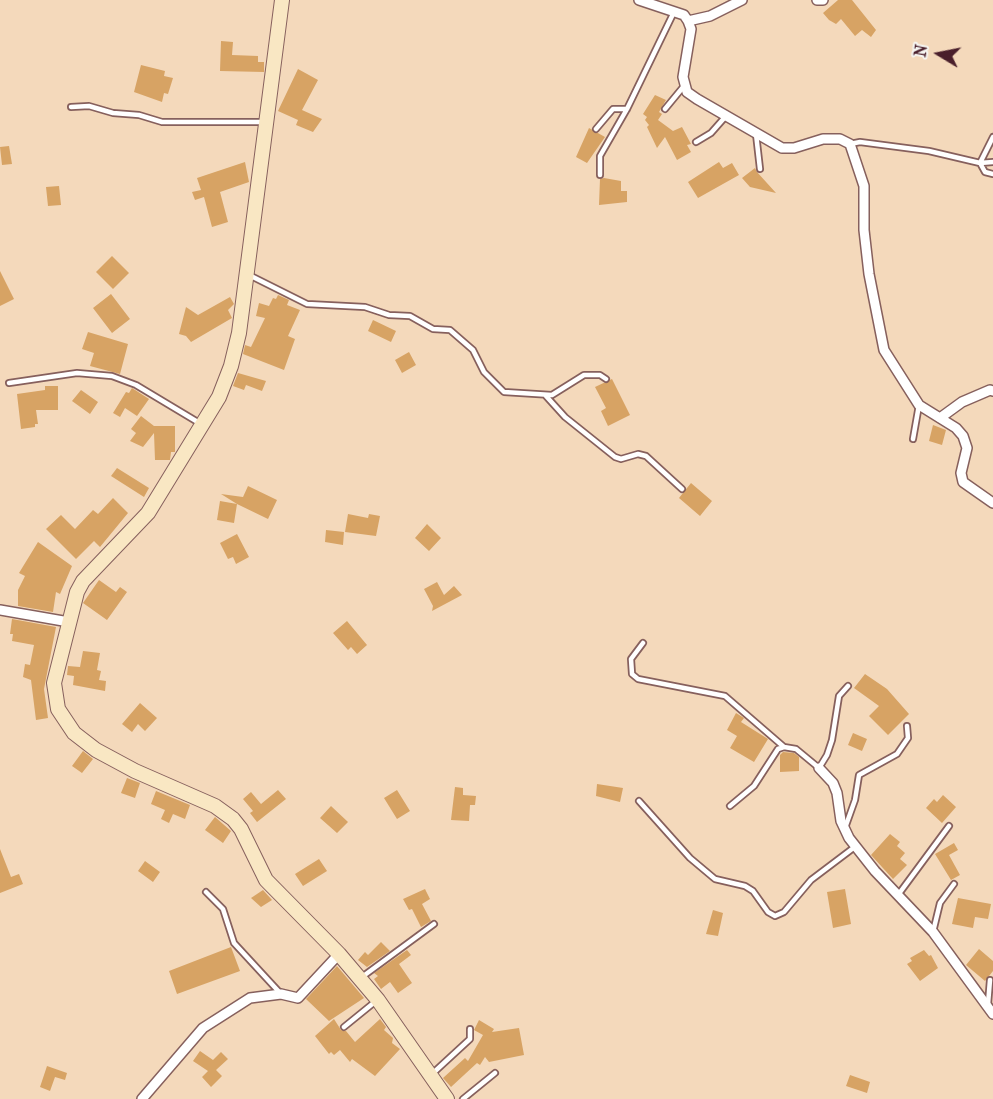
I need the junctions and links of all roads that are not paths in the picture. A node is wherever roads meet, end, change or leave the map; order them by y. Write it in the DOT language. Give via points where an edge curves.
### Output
graph roads {
  1 [pos="282,0"];
  2 [pos="639,0"];
  3 [pos="742,0"];
  4 [pos="817,0"];
  5 [pos="823,0"];
  6 [pos="674,12"];
  7 [pos="688,21"];
  8 [pos="684,86"];
  9 [pos="71,107"];
  10 [pos="627,109"];
  11 [pos="666,110"];
  12 [pos="726,116"];
  13 [pos="265,122"];
  14 [pos="596,129"];
  15 [pos="756,134"];
  16 [pos="993,137"];
  17 [pos="696,142"];
  18 [pos="850,144"];
  19 [pos="993,162"];
  20 [pos="980,163"];
  21 [pos="760,169"];
  22 [pos="993,174"];
  23 [pos="600,175"];
  24 [pos="247,274"];
  25 [pos="606,379"];
  26 [pos="9,383"];
  27 [pos="993,391"];
  28 [pos="546,396"];
  29 [pos="919,405"];
  30 [pos="940,418"];
  31 [pos="201,424"];
  32 [pos="913,439"];
  33 [pos="682,489"];
  34 [pos="993,503"];
  35 [pos="0,610"];
  36 [pos="69,622"];
  37 [pos="643,643"];
  38 [pos="848,686"];
  39 [pos="907,726"];
  40 [pos="784,747"];
  41 [pos="819,768"];
  42 [pos="639,801"];
  43 [pos="730,806"];
  44 [pos="948,826"];
  45 [pos="844,830"];
  46 [pos="856,846"];
  47 [pos="954,884"];
  48 [pos="206,892"];
  49 [pos="898,895"];
  50 [pos="434,924"];
  51 [pos="933,932"];
  52 [pos="339,954"];
  53 [pos="360,979"];
  54 [pos="990,980"];
  55 [pos="281,994"];
  56 [pos="378,1000"];
  57 [pos="991,1011"];
  58 [pos="344,1027"];
  59 [pos="470,1029"];
  60 [pos="495,1074"];
  61 [pos="430,1076"];
  62 [pos="142,1099"];
  63 [pos="447,1099"];
  64 [pos="463,1099"];
  1 -- 13 [label="street"];
  2 -- 6 [label="street"];
  3 -- 7 [label="street" via="711,16"];
  4 -- 5 [label="street"];
  6 -- 7 [label="street"];
  6 -- 10 [label="lane"];
  7 -- 8 [label="street" via="691,29"];
  8 -- 11 [label="lane"];
  8 -- 12 [label="street" via="692,96"];
  9 -- 13 [label="lane" via="89,106 162,122"];
  10 -- 14 [label="lane" via="613,110"];
  10 -- 23 [label="lane" via="600,156"];
  12 -- 15 [label="street"];
  12 -- 17 [label="lane" via="711,133"];
  13 -- 24 [label="street"];
  15 -- 18 [label="street" via="782,148 823,139 840,139"];
  15 -- 21 [label="lane"];
  16 -- 20 [label="lane"];
  18 -- 20 [label="lane" via="929,151"];
  18 -- 29 [label="street" via="864,186 869,274 884,350"];
  19 -- 20 [label="lane"];
  20 -- 22 [label="lane"];
  24 -- 28 [label="lane" via="307,304 365,307 389,315 410,316 433,329 450,330 473,350 499,390"];
  24 -- 31 [label="street" via="231,366 219,397"];
  25 -- 28 [label="lane" via="584,375"];
  26 -- 31 [label="lane" via="78,373 112,376 136,385"];
  27 -- 30 [label="street" via="962,402"];
  28 -- 33 [label="lane" via="565,417 615,457 646,456"];
  29 -- 30 [label="street"];
  29 -- 32 [label="lane"];
  30 -- 34 [label="street" via="963,436 967,448 961,473 963,482"];
  31 -- 36 [label="street" via="148,513 83,581"];
  35 -- 36 [label="street"];
  36 -- 52 [label="street" via="54,683 58,709 74,733 106,755 215,806 233,819 266,880"];
  37 -- 40 [label="lane" via="631,659 632,674 639,679 725,696"];
  38 -- 41 [label="lane" via="839,696 832,740"];
  39 -- 45 [label="lane" via="908,738 897,754 859,775"];
  40 -- 41 [label="lane" via="804,753"];
  40 -- 43 [label="lane" via="772,756 754,786"];
  41 -- 45 [label="street" via="833,783"];
  42 -- 46 [label="lane" via="698,865 715,879 753,891 775,916 784,912 811,880"];
  44 -- 49 [label="lane"];
  45 -- 46 [label="street"];
  46 -- 49 [label="street"];
  47 -- 51 [label="lane" via="940,903"];
  48 -- 55 [label="lane" via="223,909 234,943"];
  49 -- 51 [label="street"];
  50 -- 53 [label="lane"];
  51 -- 57 [label="street"];
  52 -- 53 [label="street"];
  52 -- 55 [label="street" via="298,998"];
  53 -- 56 [label="street"];
  54 -- 57 [label="lane"];
  55 -- 62 [label="street" via="250,998 203,1028"];
  56 -- 58 [label="lane"];
  56 -- 61 [label="street"];
  59 -- 61 [label="lane" via="470,1038"];
  60 -- 64 [label="lane"];
  61 -- 63 [label="street"];
}
